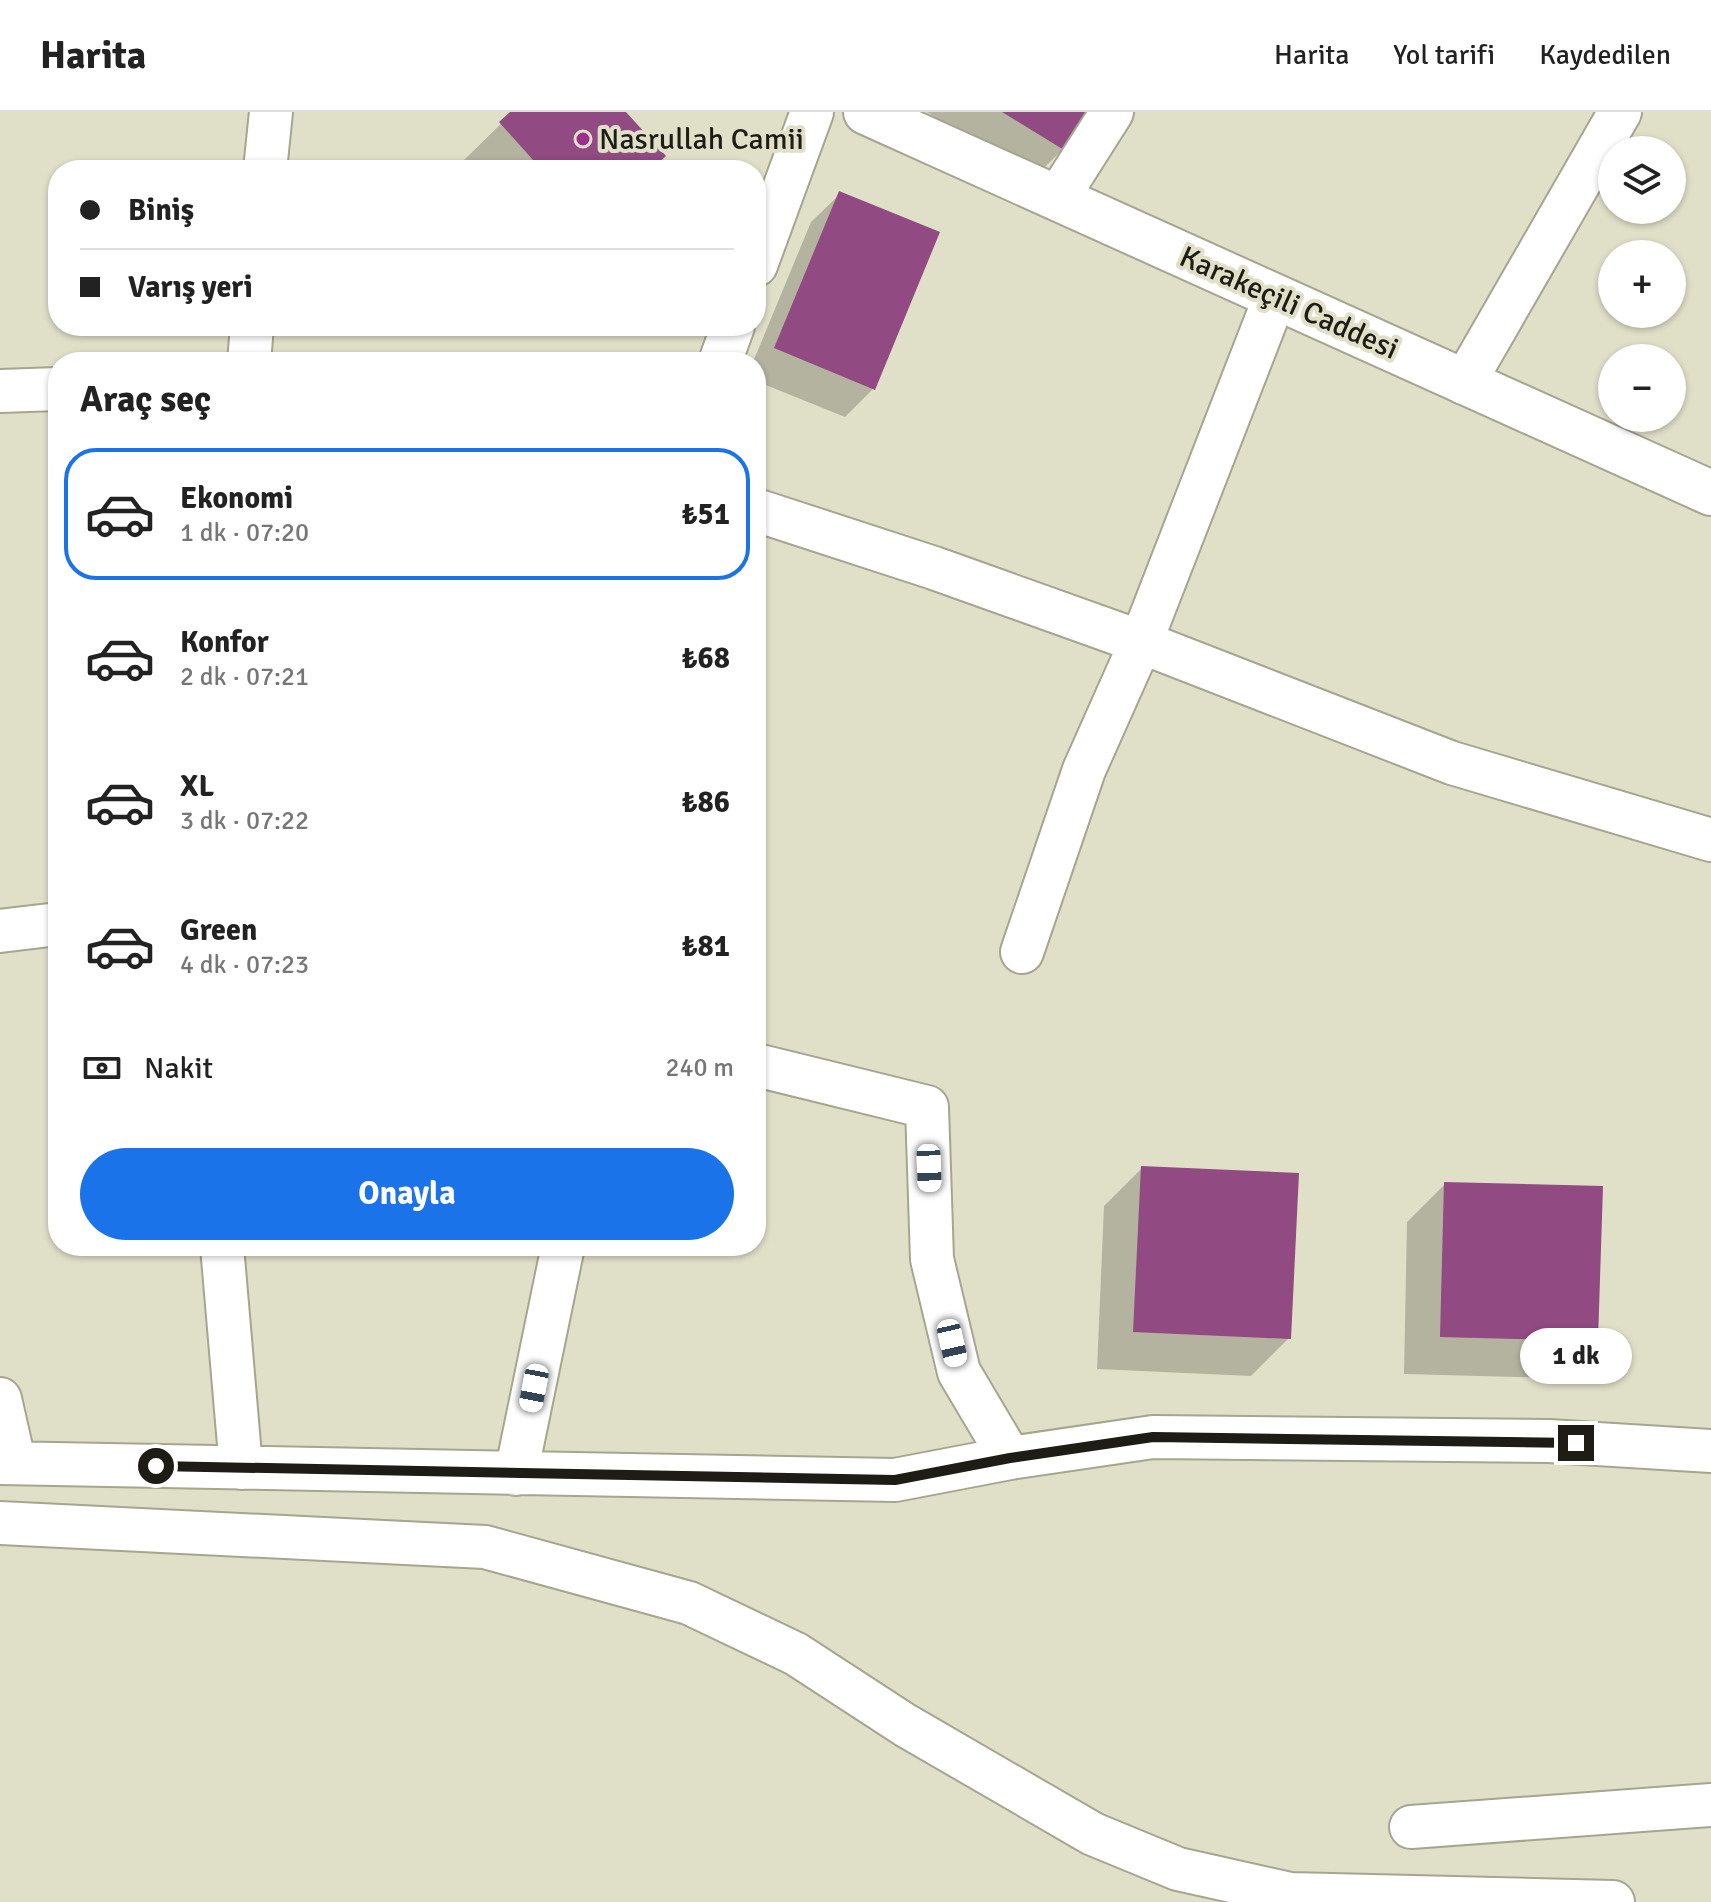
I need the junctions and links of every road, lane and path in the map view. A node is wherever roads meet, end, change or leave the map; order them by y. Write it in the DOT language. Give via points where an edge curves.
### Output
graph roads {
  1 [pos="812,112"];
  2 [pos="866,112"];
  3 [pos="1112,112"];
  4 [pos="1620,112"];
  5 [pos="268,113"];
  6 [pos="266,160"];
  7 [pos="1058,197"];
  8 [pos="766,238"];
  9 [pos="1275,297"];
  10 [pos="1464,383"];
  11 [pos="48,389"];
  12 [pos="0,391"];
  13 [pos="1711,493"];
  14 [pos="766,513"];
  15 [pos="1141,642"];
  16 [pos="1711,840"];
  17 [pos="48,925"];
  18 [pos="0,931"];
  19 [pos="1022,952"];
  20 [pos="766,1067"];
  21 [pos="223,1256"];
  22 [pos="561,1256"];
  23 [pos="0,1399"];
  24 [pos="1711,1451"];
  25 [pos="1010,1458"];
  26 [pos="7,1462"];
  27 [pos="241,1468"];
  28 [pos="516,1474"];
  29 [pos="0,1523"];
  30 [pos="1711,1805"];
  31 [pos="1411,1827"];
  32 [pos="1613,1902"];
  1 -- 8 [label="street"];
  2 -- 7 [label="main road, Karakeçili Caddesi"];
  3 -- 7 [label="street"];
  4 -- 10 [label="street"];
  5 -- 6 [label="street"];
  7 -- 9 [label="main road, Karakeçili Caddesi"];
  9 -- 10 [label="main road, Karakeçili Caddesi"];
  9 -- 15 [label="street"];
  10 -- 13 [label="main road, Karakeçili Caddesi"];
  11 -- 12 [label="street"];
  14 -- 15 [label="street"];
  15 -- 16 [label="street" via="1452,763"];
  15 -- 19 [label="street" via="1084,770"];
  17 -- 18 [label="street"];
  20 -- 25 [label="street" via="927,1107 932,1259 959,1372"];
  21 -- 27 [label="street"];
  22 -- 28 [label="street"];
  23 -- 26 [label="street"];
  24 -- 25 [label="street" via="1549,1441 1153,1437"];
  25 -- 28 [label="street" via="895,1480"];
  26 -- 27 [label="street"];
  27 -- 28 [label="street"];
  29 -- 32 [label="street" via="485,1547 689,1603 796,1654 905,1725 1093,1834 1178,1869 1290,1894"];
  30 -- 31 [label="street"];
}
